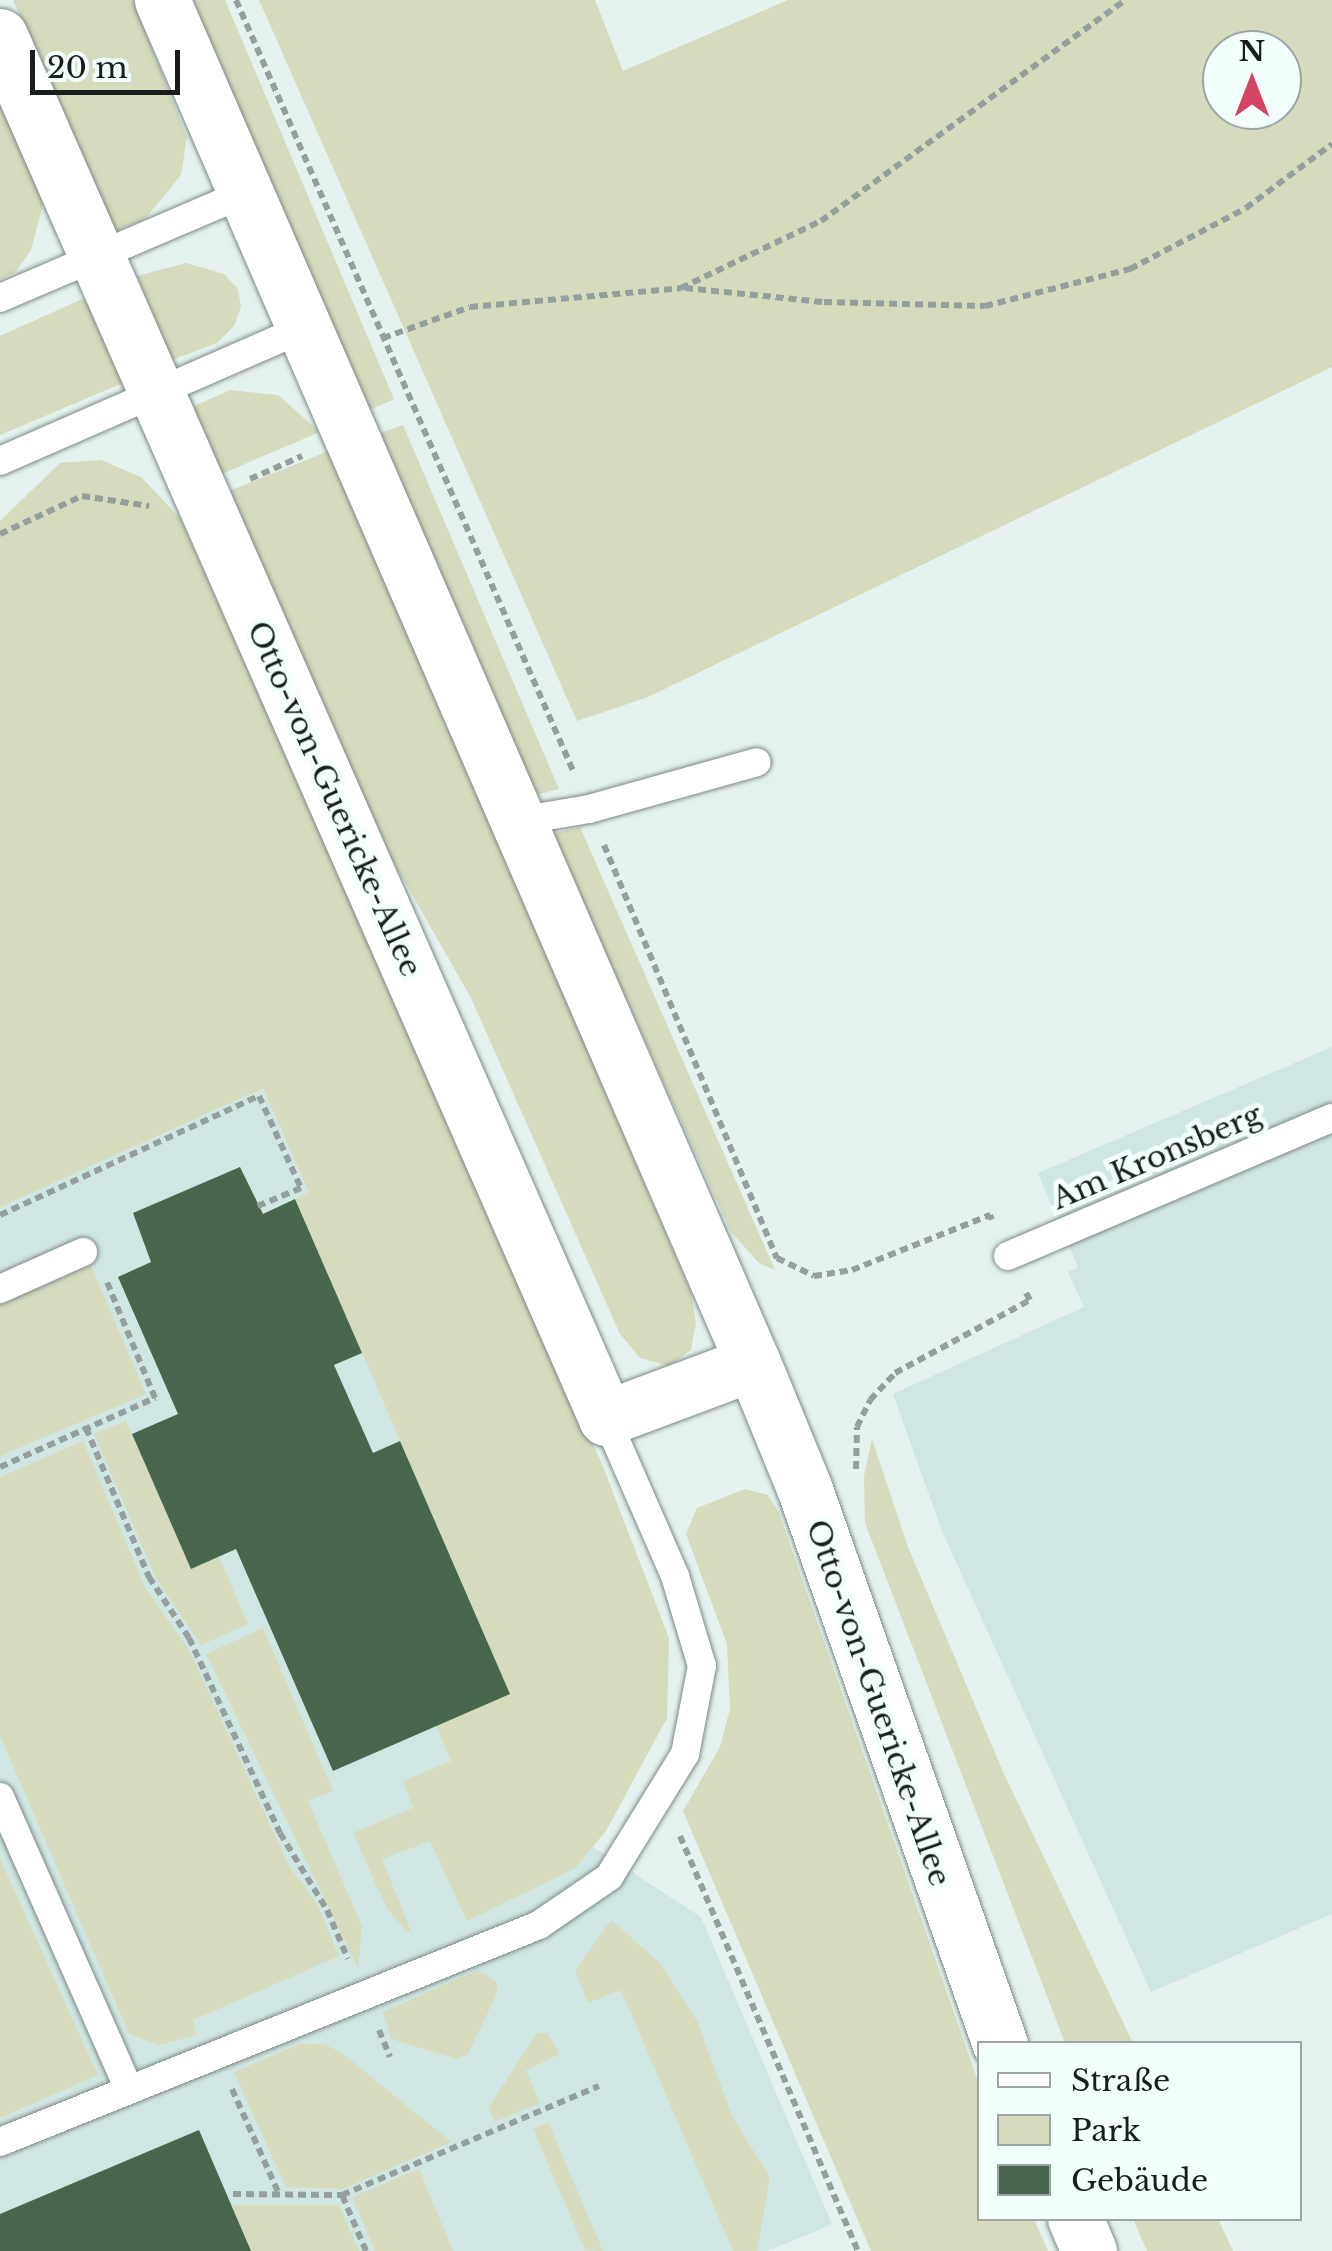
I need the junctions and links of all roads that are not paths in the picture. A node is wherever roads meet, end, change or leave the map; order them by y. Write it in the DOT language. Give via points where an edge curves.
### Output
graph roads {
  1 [pos="162,0"];
  2 [pos="0,36"];
  3 [pos="246,194"];
  4 [pos="94,258"];
  5 [pos="0,298"];
  6 [pos="305,328"];
  7 [pos="153,394"];
  8 [pos="0,461"];
  9 [pos="757,762"];
  10 [pos="518,820"];
  11 [pos="1332,1118"];
  12 [pos="83,1252"];
  13 [pos="1008,1256"];
  14 [pos="0,1289"];
  15 [pos="752,1363"];
  16 [pos="606,1418"];
  17 [pos="0,1797"];
  18 [pos="999,2041"];
  19 [pos="128,2089"];
  20 [pos="0,2142"];
  21 [pos="1076,2221"];
  22 [pos="1089,2251"];
  1 -- 3 [label="street, Otto-von-Guericke-Allee"];
  2 -- 4 [label="street, Otto-von-Guericke-Allee"];
  3 -- 4 [label="lane"];
  3 -- 6 [label="street, Otto-von-Guericke-Allee"];
  4 -- 5 [label="lane"];
  4 -- 7 [label="street, Otto-von-Guericke-Allee"];
  6 -- 7 [label="lane"];
  6 -- 10 [label="street, Otto-von-Guericke-Allee"];
  7 -- 8 [label="lane"];
  7 -- 16 [label="street, Otto-von-Guericke-Allee"];
  9 -- 10 [label="lane" via="589,809"];
  10 -- 15 [label="street, Otto-von-Guericke-Allee"];
  11 -- 13 [label="lane, Am Kronsberg"];
  12 -- 14 [label="lane"];
  15 -- 16 [label="street"];
  15 -- 18 [label="street, Otto-von-Guericke-Allee" via="804,1490"];
  16 -- 19 [label="lane" via="682,1592 702,1666 698,1716 661,1794 609,1877 539,1924"];
  17 -- 19 [label="lane"];
  19 -- 20 [label="lane"];
  21 -- 22 [label="street"];
}
